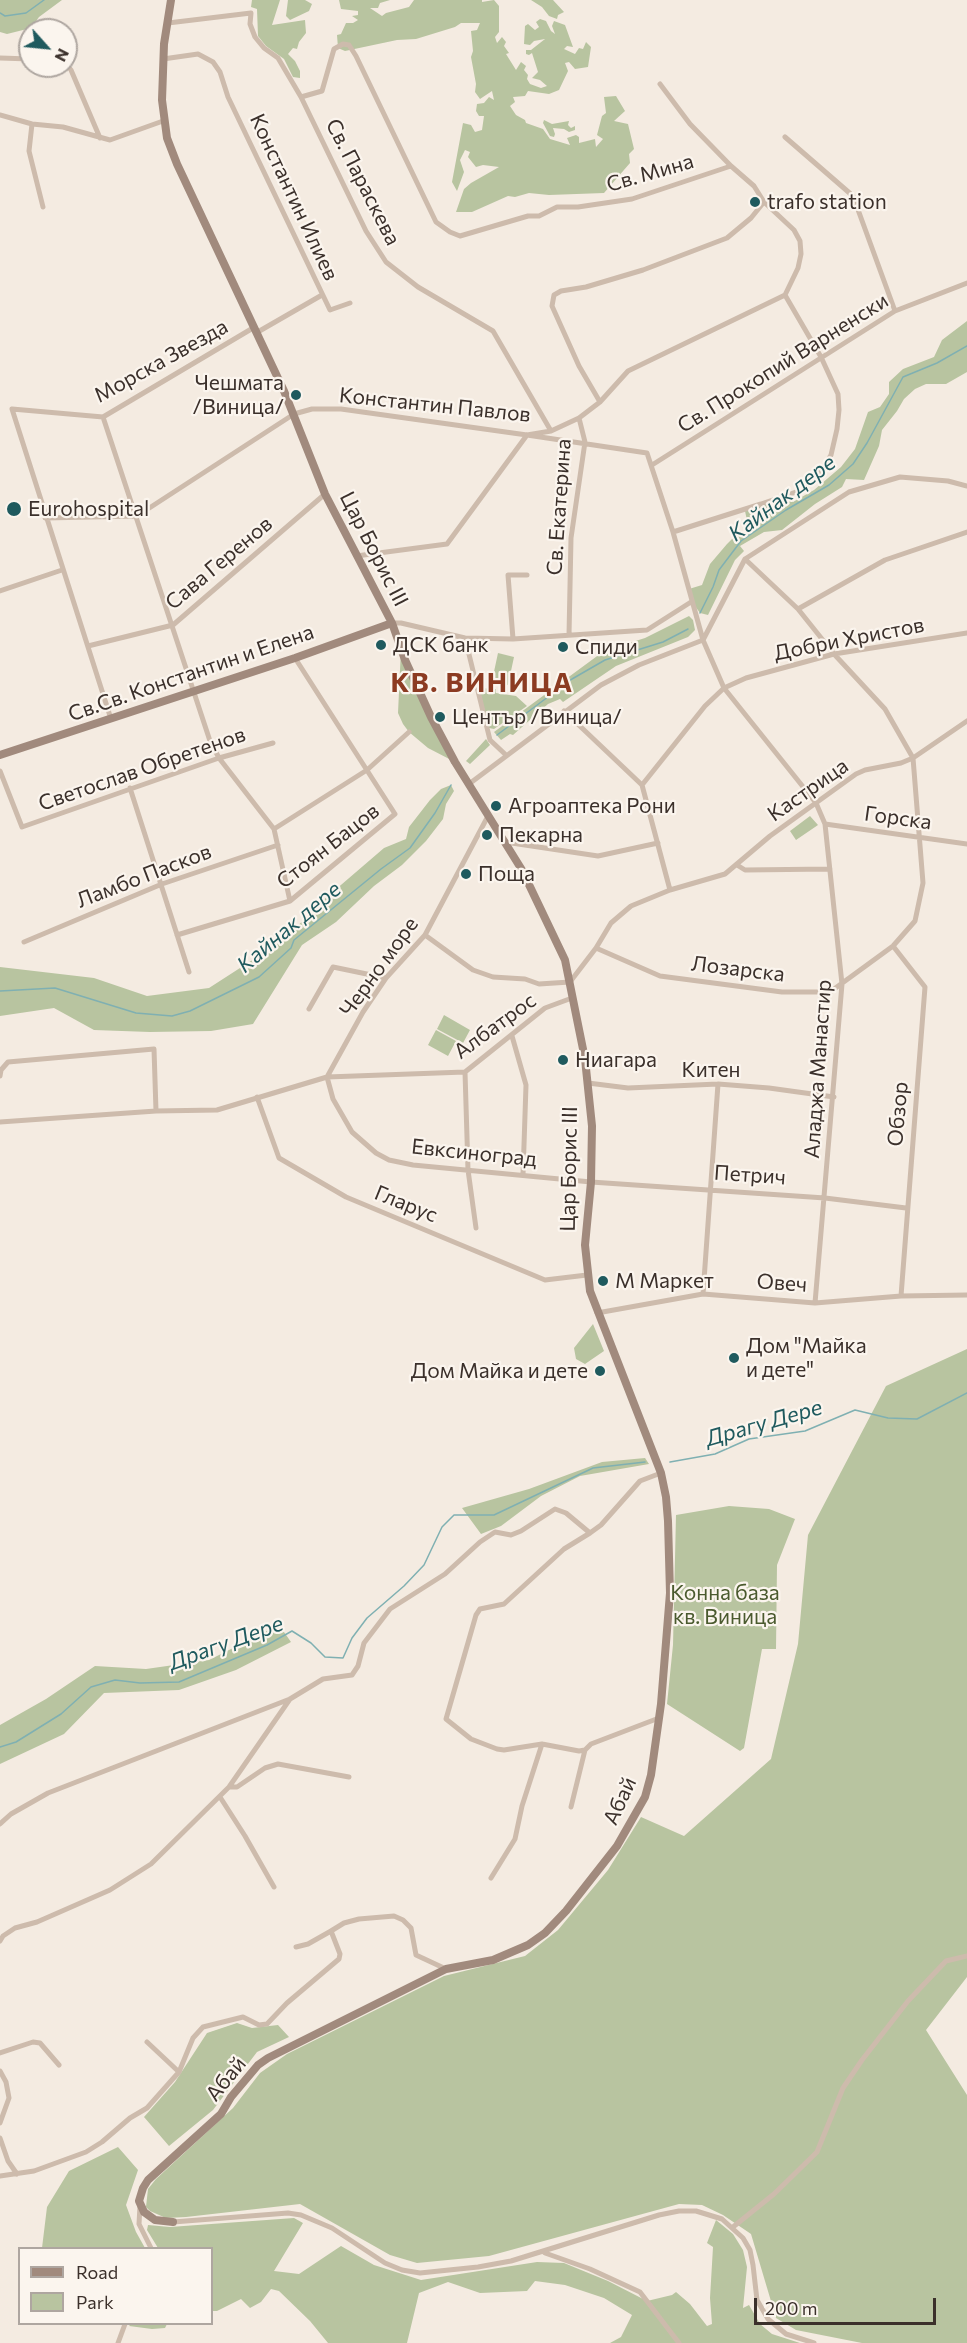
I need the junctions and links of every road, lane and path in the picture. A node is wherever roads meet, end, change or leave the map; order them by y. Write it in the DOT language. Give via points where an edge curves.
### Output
graph roads {
  1 [pos="171,0"];
  2 [pos="168,23"];
  3 [pos="0,58"];
  4 [pos="18,59"];
  5 [pos="163,60"];
  6 [pos="74,78"];
  7 [pos="660,84"];
  8 [pos="301,97"];
  9 [pos="0,115"];
  10 [pos="163,122"];
  11 [pos="32,124"];
  12 [pos="786,137"];
  13 [pos="100,138"];
  14 [pos="731,166"];
  15 [pos="764,202"];
  16 [pos="43,207"];
  17 [pos="967,283"];
  18 [pos="785,295"];
  19 [pos="323,298"];
  20 [pos="350,303"];
  21 [pos="895,310"];
  22 [pos="254,331"];
  23 [pos="821,357"];
  24 [pos="600,402"];
  25 [pos="294,414"];
  26 [pos="103,417"];
  27 [pos="579,418"];
  28 [pos="551,431"];
  29 [pos="527,435"];
  30 [pos="585,442"];
  31 [pos="652,465"];
  32 [pos="967,486"];
  33 [pos="325,494"];
  34 [pos="136,516"];
  35 [pos="45,518"];
  36 [pos="673,532"];
  37 [pos="967,532"];
  38 [pos="356,556"];
  39 [pos="745,559"];
  40 [pos="62,570"];
  41 [pos="527,574"];
  42 [pos="0,591"];
  43 [pos="691,602"];
  44 [pos="798,609"];
  45 [pos="392,623"];
  46 [pos="173,625"];
  47 [pos="967,633"];
  48 [pos="569,635"];
  49 [pos="465,638"];
  50 [pos="513,639"];
  51 [pos="703,640"];
  52 [pos="88,646"];
  53 [pos="834,654"];
  54 [pos="296,657"];
  55 [pos="724,688"];
  56 [pos="194,692"];
  57 [pos="564,711"];
  58 [pos="111,719"];
  59 [pos="967,721"];
  60 [pos="409,732"];
  61 [pos="273,743"];
  62 [pos="506,754"];
  63 [pos="0,755"];
  64 [pos="219,758"];
  65 [pos="913,758"];
  66 [pos="367,770"];
  67 [pos="0,771"];
  68 [pos="469,784"];
  69 [pos="642,785"];
  70 [pos="130,788"];
  71 [pos="816,803"];
  72 [pos="488,816"];
  73 [pos="825,824"];
  74 [pos="274,829"];
  75 [pos="920,838"];
  76 [pos="505,842"];
  77 [pos="658,843"];
  78 [pos="967,844"];
  79 [pos="278,845"];
  80 [pos="737,865"];
  81 [pos="830,869"];
  82 [pos="162,884"];
  83 [pos="670,890"];
  84 [pos="290,901"];
  85 [pos="177,935"];
  86 [pos="425,935"];
  87 [pos="24,942"];
  88 [pos="893,946"];
  89 [pos="596,948"];
  90 [pos="189,972"];
  91 [pos="386,978"];
  92 [pos="570,982"];
  93 [pos="842,984"];
  94 [pos="572,998"];
  95 [pos="309,1009"];
  96 [pos="512,1036"];
  97 [pos="465,1072"];
  98 [pos="0,1076"];
  99 [pos="327,1077"];
  100 [pos="588,1083"];
  101 [pos="718,1084"];
  102 [pos="257,1097"];
  103 [pos="834,1097"];
  104 [pos="156,1111"];
  105 [pos="0,1122"];
  106 [pos="468,1170"];
  107 [pos="523,1175"];
  108 [pos="591,1182"];
  109 [pos="712,1189"];
  110 [pos="825,1198"];
  111 [pos="906,1208"];
  112 [pos="476,1228"];
  113 [pos="587,1275"];
  114 [pos="703,1294"];
  115 [pos="966,1295"];
  116 [pos="901,1296"];
  117 [pos="815,1302"];
  118 [pos="597,1312"];
  119 [pos="613,1351"];
  120 [pos="661,1473"];
  121 [pos="590,1533"];
  122 [pos="290,1699"];
  123 [pos="659,1718"];
  124 [pos="542,1744"];
  125 [pos="585,1750"];
  126 [pos="349,1777"];
  127 [pos="229,1787"];
  128 [pos="220,1797"];
  129 [pos="571,1808"];
  130 [pos="0,1824"];
  131 [pos="491,1878"];
  132 [pos="274,1887"];
  133 [pos="331,1931"];
  134 [pos="0,1941"];
  135 [pos="296,1947"];
  136 [pos="967,1956"];
  137 [pos="446,1969"];
  138 [pos="147,2042"];
  139 [pos="0,2053"];
  140 [pos="59,2065"];
  141 [pos="0,2072"];
  142 [pos="179,2072"];
  143 [pos="0,2123"];
  144 [pos="0,2138"];
  145 [pos="17,2174"];
  146 [pos="0,2176"];
  147 [pos="140,2206"];
  148 [pos="172,2222"];
  149 [pos="733,2227"];
  150 [pos="150,2247"];
  151 [pos="544,2252"];
  152 [pos="125,2325"];
  153 [pos="118,2343"];
  154 [pos="679,2343"];
  155 [pos="814,2343"];
  1 -- 2 [label="street, Цар Борис III"];
  2 -- 5 [label="street, Цар Борис III"];
  2 -- 8 [label="street, Св. Параскева" via="251,13 255,37 278,58"];
  3 -- 4 [label="street"];
  5 -- 10 [label="street, Цар Борис III"];
  5 -- 19 [label="street, Константин Илиев" via="198,54 213,62 220,72"];
  6 -- 13 [label="street"];
  7 -- 14 [label="street" via="690,124"];
  8 -- 14 [label="street, Св. Мина" via="322,91 334,49 348,45 436,222 460,236 539,216 557,207 632,199"];
  8 -- 28 [label="street, Св. Параскева" via="366,231 386,262 418,287 493,331"];
  9 -- 11 [label="street"];
  10 -- 13 [label="street" via="110,140"];
  10 -- 22 [label="street, Цар Борис III" via="177,164"];
  11 -- 13 [label="street" via="63,127"];
  11 -- 16 [label="street" via="29,152"];
  12 -- 21 [label="street" via="853,196"];
  14 -- 15 [label="street" via="754,186"];
  15 -- 18 [label="street" via="786,220 800,241 798,268"];
  15 -- 24 [label="street" via="727,238 643,270 558,292 552,300 554,309"];
  17 -- 21 [label="street, Св. Прокопий Варненски"];
  18 -- 23 [label="street"];
  18 -- 24 [label="street, Константин Павлов" via="628,371"];
  19 -- 20 [label="street" via="330,310"];
  19 -- 22 [label="street, Морска Звезда"];
  21 -- 23 [label="street, Св. Прокопий Варненски"];
  22 -- 25 [label="street, Цар Борис III"];
  22 -- 26 [label="street, Морска Звезда"];
  23 -- 31 [label="street, Св. Прокопий Варненски"];
  23 -- 36 [label="street" via="838,394 839,410 834,447 819,474 796,492"];
  24 -- 27 [label="street, Константин Павлов"];
  25 -- 29 [label="street, Константин Павлов" via="312,409 341,409"];
  25 -- 33 [label="street, Цар Борис III"];
  25 -- 34 [label="street"];
  26 -- 34 [label="street"];
  26 -- 35 [label="street, Морска Звезда" via="12,409"];
  27 -- 28 [label="street, Константин Павлов"];
  27 -- 30 [label="street, Св. Екатерина"];
  28 -- 29 [label="street, Константин Павлов"];
  29 -- 30 [label="street"];
  29 -- 38 [label="street" via="447,544"];
  30 -- 31 [label="street" via="647,453"];
  30 -- 48 [label="street, Св. Екатерина" via="571,538"];
  31 -- 36 [label="street, Аладжа Манастир"];
  32 -- 39 [label="street" via="900,477 849,492"];
  33 -- 38 [label="street, Цар Борис III"];
  33 -- 46 [label="street, Сава Геренов"];
  34 -- 35 [label="street"];
  34 -- 46 [label="street"];
  35 -- 40 [label="street"];
  36 -- 43 [label="street, Аладжа Манастир"];
  37 -- 44 [label="street" via="885,560"];
  38 -- 45 [label="street, Цар Борис III"];
  39 -- 44 [label="street"];
  39 -- 51 [label="street"];
  40 -- 42 [label="street"];
  40 -- 52 [label="street"];
  41 -- 50 [label="street" via="508,575"];
  43 -- 48 [label="street" via="647,630"];
  43 -- 51 [label="street, Аладжа Манастир"];
  44 -- 53 [label="street"];
  45 -- 49 [label="street"];
  45 -- 54 [label="street, Св.Св. Константин и Елена"];
  45 -- 68 [label="street, Цар Борис III" via="431,717"];
  46 -- 52 [label="street, Сава Геренов"];
  46 -- 56 [label="street"];
  47 -- 53 [label="street, Добри Христов"];
  48 -- 50 [label="street"];
  49 -- 50 [label="street"];
  49 -- 62 [label="street" via="490,740"];
  51 -- 55 [label="street, Аладжа Манастир"];
  51 -- 57 [label="street" via="639,665"];
  52 -- 58 [label="street"];
  53 -- 55 [label="street, Добри Христов" via="746,678"];
  53 -- 65 [label="street" via="885,709"];
  54 -- 56 [label="street, Св.Св. Константин и Елена"];
  54 -- 66 [label="street"];
  55 -- 69 [label="street, Добри Христов"];
  55 -- 71 [label="street, Аладжа Манастир"];
  56 -- 58 [label="street, Св.Св. Константин и Елена"];
  56 -- 64 [label="street"];
  57 -- 62 [label="street"];
  57 -- 69 [label="street"];
  58 -- 63 [label="street, Св.Св. Константин и Елена"];
  59 -- 65 [label="street, Кастрица"];
  60 -- 66 [label="street"];
  61 -- 64 [label="street, Светослав Обретенов"];
  62 -- 68 [label="street"];
  64 -- 70 [label="street, Светослав Обретенов"];
  64 -- 74 [label="street"];
  65 -- 71 [label="street, Кастрица" via="865,770"];
  65 -- 75 [label="street, Лозарска"];
  66 -- 74 [label="street"];
  66 -- 84 [label="street, Стоян Бацов" via="395,814"];
  67 -- 70 [label="street, Светослав Обретенов" via="22,827"];
  68 -- 72 [label="street, Цар Борис III"];
  69 -- 77 [label="street"];
  70 -- 82 [label="street"];
  71 -- 73 [label="street, Аладжа Манастир"];
  71 -- 80 [label="street, Кастрица"];
  72 -- 76 [label="street, Цар Борис III"];
  72 -- 86 [label="street, Черно море"];
  73 -- 75 [label="street, Горска"];
  73 -- 81 [label="street, Аладжа Манастир"];
  74 -- 79 [label="street"];
  75 -- 78 [label="street, Горска"];
  75 -- 88 [label="street, Лозарска" via="923,883 919,910 915,921"];
  76 -- 77 [label="street" via="597,856"];
  76 -- 92 [label="street, Цар Борис III" via="565,960"];
  77 -- 83 [label="street"];
  79 -- 82 [label="street, Ламбо Пасков"];
  79 -- 84 [label="street"];
  80 -- 81 [label="street" via="745,870"];
  80 -- 83 [label="street, Кастрица" via="709,880"];
  81 -- 93 [label="street, Аладжа Манастир"];
  82 -- 85 [label="street"];
  82 -- 87 [label="street, Ламбо Пасков"];
  83 -- 89 [label="street, Кастрица" via="631,906 611,923"];
  84 -- 85 [label="street, Стоян Бацов"];
  85 -- 90 [label="street"];
  86 -- 91 [label="street, Черно море"];
  86 -- 92 [label="street" via="473,970 493,977 539,984"];
  88 -- 93 [label="street, Лозарска"];
  88 -- 111 [label="street, Обзор" via="925,987"];
  89 -- 92 [label="street, Кастрица"];
  89 -- 93 [label="street, Лозарска" via="660,976 782,992 830,992"];
  91 -- 95 [label="street" via="333,968"];
  91 -- 99 [label="street, Черно море"];
  92 -- 94 [label="street, Цар Борис III"];
  93 -- 103 [label="street, Аладжа Манастир"];
  94 -- 96 [label="street, Албатрос" via="545,1008"];
  94 -- 100 [label="street, Цар Борис III"];
  96 -- 97 [label="street, Албатрос"];
  96 -- 107 [label="street" via="526,1085"];
  97 -- 99 [label="street, Албатрос"];
  97 -- 106 [label="street"];
  98 -- 104 [label="street" via="8,1062 154,1048"];
  99 -- 102 [label="street"];
  99 -- 106 [label="street, Евксиноград" via="344,1120 376,1153 413,1166"];
  100 -- 101 [label="street, Китен" via="628,1088"];
  100 -- 108 [label="street, Цар Борис III"];
  101 -- 103 [label="street, Китен"];
  101 -- 109 [label="street"];
  102 -- 104 [label="street" via="217,1110"];
  102 -- 113 [label="street, Гларус" via="279,1158 346,1197 545,1280"];
  103 -- 110 [label="street, Аладжа Манастир"];
  104 -- 105 [label="street"];
  106 -- 107 [label="street, Евксиноград"];
  106 -- 112 [label="street"];
  107 -- 108 [label="street, Евксиноград"];
  108 -- 109 [label="street, Петрич"];
  108 -- 113 [label="street, Цар Борис III" via="585,1245"];
  109 -- 110 [label="street, Петрич"];
  109 -- 114 [label="street"];
  110 -- 111 [label="street, Петрич"];
  110 -- 117 [label="street, Аладжа Манастир"];
  111 -- 116 [label="street, Обзор"];
  113 -- 118 [label="street, Цар Борис III"];
  114 -- 117 [label="street, Овеч"];
  114 -- 118 [label="street, Овеч"];
  115 -- 116 [label="street, Овеч"];
  116 -- 117 [label="street, Овеч"];
  118 -- 119 [label="street, Цар Борис III"];
  119 -- 120 [label="street, Абай"];
  120 -- 121 [label="street" via="640,1481"];
  120 -- 123 [label="street, Абай" via="667,1509 670,1593"];
  121 -- 122 [label="street" via="555,1509 511,1535 495,1532 445,1574 390,1609 364,1643 352,1675 323,1679"];
  121 -- 124 [label="street" via="564,1549 504,1604 480,1609 447,1713 449,1724 471,1739 497,1749"];
  122 -- 127 [label="street"];
  122 -- 130 [label="street" via="48,1793"];
  123 -- 125 [label="street" via="591,1744"];
  123 -- 137 [label="street, Абай" via="651,1775 637,1813 617,1846 566,1911 545,1933 513,1953"];
  124 -- 125 [label="street"];
  124 -- 131 [label="street" via="515,1839"];
  125 -- 129 [label="street"];
  126 -- 127 [label="street" via="278,1764 237,1787"];
  127 -- 128 [label="street"];
  128 -- 132 [label="street"];
  128 -- 134 [label="street" via="151,1864 123,1883 63,1912 15,1928"];
  133 -- 135 [label="street"];
  133 -- 137 [label="street" via="359,1919 394,1916 411,1929 416,1955"];
  133 -- 142 [label="street" via="339,1959 263,2026 243,2016 203,2027 193,2038"];
  136 -- 149 [label="street" via="946,1961 908,2001 843,2088 817,2152"];
  137 -- 147 [label="street, Абай" via="258,2065 221,2114 148,2180"];
  138 -- 142 [label="street"];
  139 -- 140 [label="street" via="40,2043"];
  141 -- 143 [label="street" via="9,2098"];
  142 -- 145 [label="street" via="147,2108 102,2142 86,2152"];
  144 -- 145 [label="street"];
  145 -- 146 [label="street"];
  147 -- 148 [label="street" via="149,2217"];
  147 -- 150 [label="street" via="139,2224"];
  148 -- 151 [label="street" via="300,2215 332,2228 385,2263 420,2273 478,2267"];
  149 -- 151 [label="street" via="709,2214 679,2211"];
  149 -- 155 [label="street" via="750,2250 761,2310 776,2328"];
  151 -- 154 [label="street" via="640,2292"];
  152 -- 153 [label="street"];
}
